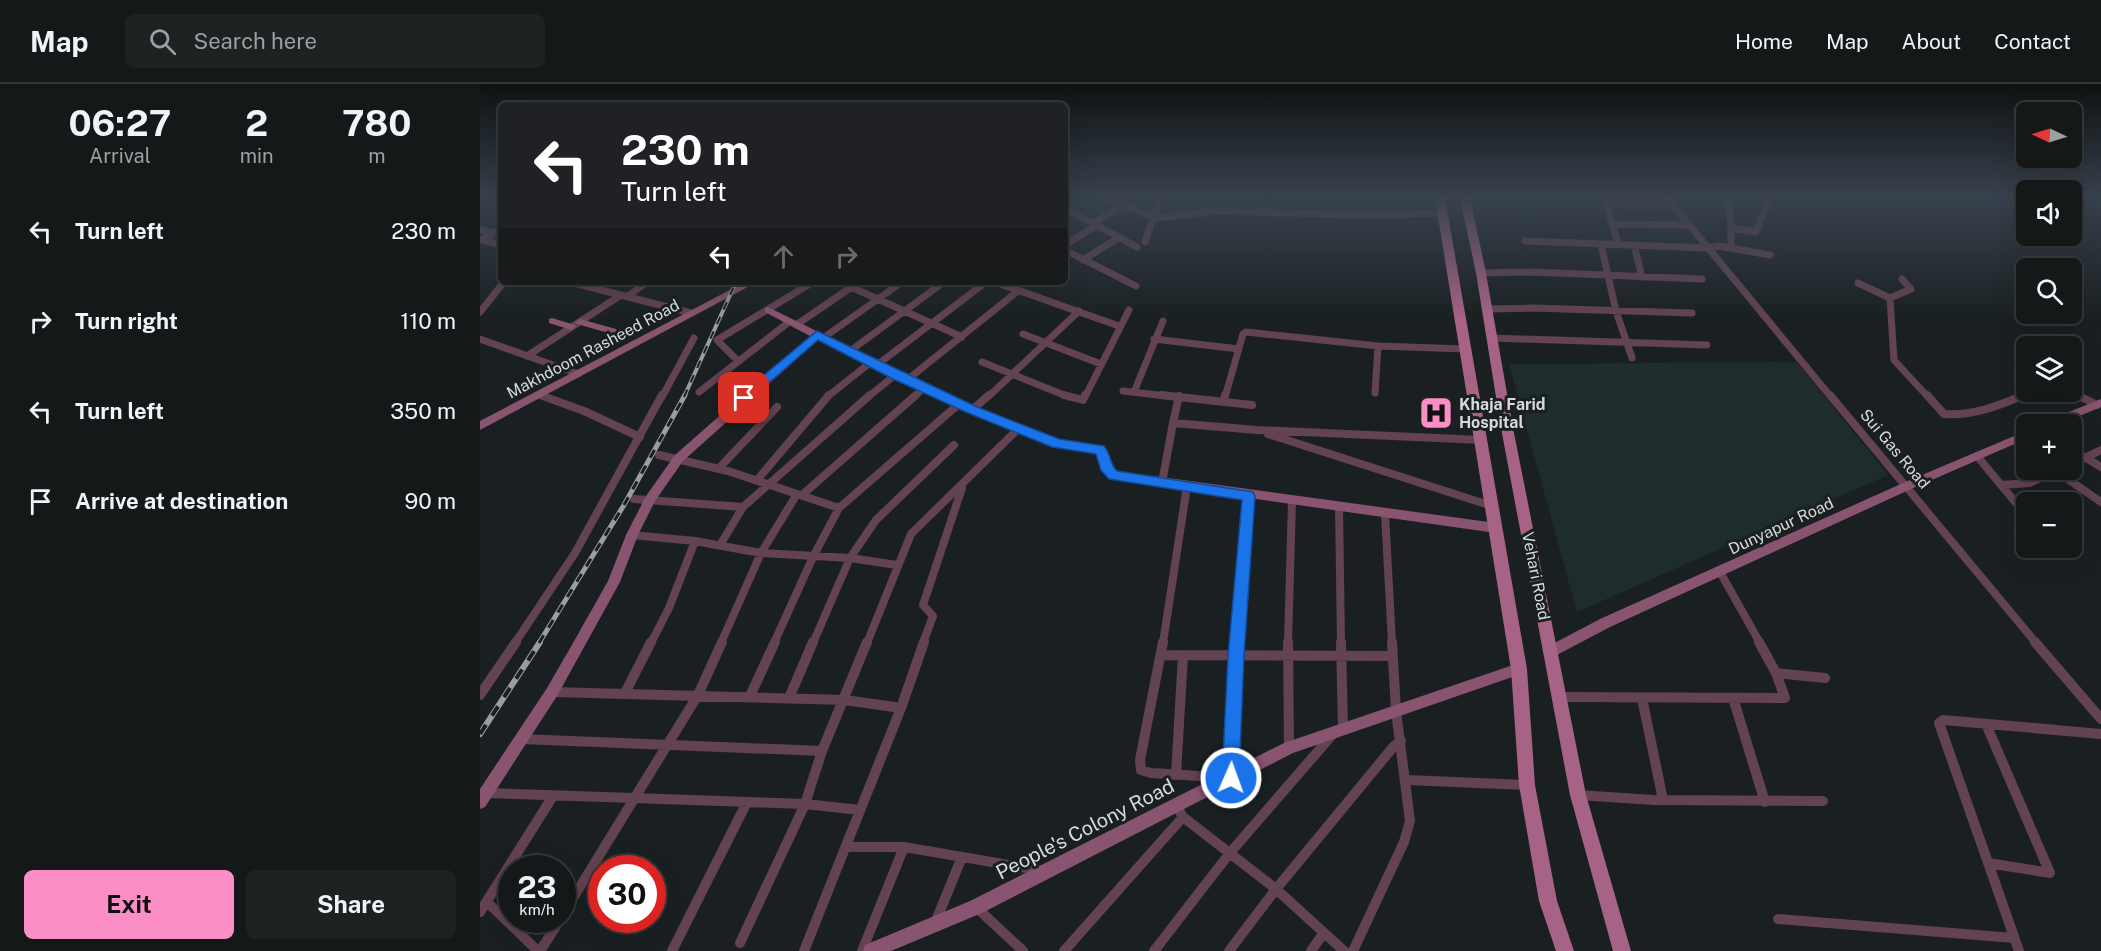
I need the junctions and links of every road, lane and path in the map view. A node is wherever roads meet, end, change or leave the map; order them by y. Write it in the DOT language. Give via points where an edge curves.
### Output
graph roads {
  1 [pos="1116,238"];
  2 [pos="1121,238"];
  3 [pos="1146,238"];
  4 [pos="1447,238"];
  5 [pos="1474,238"];
  6 [pos="1616,238"];
  7 [pos="1701,238"];
  8 [pos="1731,238"];
  9 [pos="482,240"];
  10 [pos="1525,241"];
  11 [pos="1145,242"];
  12 [pos="498,243"];
  13 [pos="1601,244"];
  14 [pos="1618,244"];
  15 [pos="1634,245"];
  16 [pos="1137,247"];
  17 [pos="1708,248"];
  18 [pos="1731,248"];
  19 [pos="1068,250"];
  20 [pos="1770,255"];
  21 [pos="1083,260"];
  22 [pos="1481,273"];
  23 [pos="1608,275"];
  24 [pos="1642,277"];
  25 [pos="1702,279"];
  26 [pos="1902,279"];
  27 [pos="1858,283"];
  28 [pos="501,285"];
  29 [pos="588,285"];
  30 [pos="642,285"];
  31 [pos="746,285"];
  32 [pos="808,285"];
  33 [pos="846,285"];
  34 [pos="855,285"];
  35 [pos="898,285"];
  36 [pos="940,285"];
  37 [pos="982,285"];
  38 [pos="1002,285"];
  39 [pos="1136,286"];
  40 [pos="851,288"];
  41 [pos="1018,291"];
  42 [pos="625,296"];
  43 [pos="1890,298"];
  44 [pos="878,299"];
  45 [pos="484,302"];
  46 [pos="1487,309"];
  47 [pos="768,310"];
  48 [pos="1129,310"];
  49 [pos="1079,311"];
  50 [pos="1616,311"];
  51 [pos="480,312"];
  52 [pos="903,312"];
  53 [pos="1692,313"];
  54 [pos="691,314"];
  55 [pos="552,321"];
  56 [pos="1163,321"];
  57 [pos="575,324"];
  58 [pos="792,324"];
  59 [pos="933,324"];
  60 [pos="1119,326"];
  61 [pos="612,331"];
  62 [pos="1023,334"];
  63 [pos="820,336"];
  64 [pos="962,337"];
  65 [pos="694,338"];
  66 [pos="1491,338"];
  67 [pos="480,339"];
  68 [pos="1154,339"];
  69 [pos="1627,342"];
  70 [pos="1046,343"];
  71 [pos="1707,345"];
  72 [pos="1378,346"];
  73 [pos="1239,349"];
  74 [pos="1465,349"];
  75 [pos="850,351"];
  76 [pos="527,356"];
  77 [pos="1632,358"];
  78 [pos="738,361"];
  79 [pos="982,362"];
  80 [pos="874,363"];
  81 [pos="1101,364"];
  82 [pos="578,374"];
  83 [pos="895,375"];
  84 [pos="1013,375"];
  85 [pos="907,380"];
  86 [pos="924,388"];
  87 [pos="1123,391"];
  88 [pos="699,392"];
  89 [pos="1134,392"];
  90 [pos="1375,393"];
  91 [pos="540,395"];
  92 [pos="1179,396"];
  93 [pos="2082,397"];
  94 [pos="2016,398"];
  95 [pos="1224,400"];
  96 [pos="960,403"];
  97 [pos="2099,404"];
  98 [pos="1252,405"];
  99 [pos="777,407"];
  100 [pos="972,410"];
  101 [pos="2075,414"];
  102 [pos="1173,423"];
  103 [pos="480,426"];
  104 [pos="1019,428"];
  105 [pos="1257,430"];
  106 [pos="640,437"];
  107 [pos="2016,439"];
  108 [pos="1481,440"];
  109 [pos="954,446"];
  110 [pos="2101,450"];
  111 [pos="659,455"];
  112 [pos="1977,456"];
  113 [pos="2085,457"];
  114 [pos="679,458"];
  115 [pos="2082,459"];
  116 [pos="720,467"];
  117 [pos="2101,467"];
  118 [pos="759,478"];
  119 [pos="2035,480"];
  120 [pos="2071,480"];
  121 [pos="769,482"];
  122 [pos="1162,483"];
  123 [pos="963,485"];
  124 [pos="2001,485"];
  125 [pos="1187,486"];
  126 [pos="1907,486"];
  127 [pos="800,494"];
  128 [pos="1249,496"];
  129 [pos="650,498"];
  130 [pos="634,499"];
  131 [pos="1292,501"];
  132 [pos="2101,502"];
  133 [pos="2016,503"];
  134 [pos="1339,506"];
  135 [pos="1493,506"];
  136 [pos="743,507"];
  137 [pos="839,508"];
  138 [pos="1385,514"];
  139 [pos="1496,528"];
  140 [pos="632,535"];
  141 [pos="695,541"];
  142 [pos="720,545"];
  143 [pos="761,553"];
  144 [pos="813,557"];
  145 [pos="850,558"];
  146 [pos="897,565"];
  147 [pos="1720,572"];
  148 [pos="1550,652"];
  149 [pos="1161,655"];
  150 [pos="1183,655"];
  151 [pos="1288,655"];
  152 [pos="1236,656"];
  153 [pos="1340,656"];
  154 [pos="1392,656"];
  155 [pos="1519,669"];
  156 [pos="1776,674"];
  157 [pos="1825,678"];
  158 [pos="552,692"];
  159 [pos="625,693"];
  160 [pos="480,695"];
  161 [pos="698,695"];
  162 [pos="750,696"];
  163 [pos="1558,697"];
  164 [pos="789,698"];
  165 [pos="1642,698"];
  166 [pos="1733,698"];
  167 [pos="845,700"];
  168 [pos="901,708"];
  169 [pos="1396,711"];
  170 [pos="2101,719"];
  171 [pos="1986,724"];
  172 [pos="1339,730"];
  173 [pos="2101,734"];
  174 [pos="521,739"];
  175 [pos="1401,741"];
  176 [pos="667,746"];
  177 [pos="1289,748"];
  178 [pos="822,751"];
  179 [pos="1176,775"];
  180 [pos="1231,778"];
  181 [pos="1407,780"];
  182 [pos="1527,785"];
  183 [pos="1578,795"];
  184 [pos="553,796"];
  185 [pos="483,797"];
  186 [pos="637,797"];
  187 [pos="1663,800"];
  188 [pos="1823,801"];
  189 [pos="1765,802"];
  190 [pos="746,804"];
  191 [pos="805,804"];
  192 [pos="860,810"];
  193 [pos="1180,812"];
  194 [pos="846,847"];
  195 [pos="904,847"];
  196 [pos="1229,854"];
  197 [pos="962,857"];
  198 [pos="1988,863"];
  199 [pos="1047,872"];
  200 [pos="1276,889"];
  201 [pos="576,894"];
  202 [pos="483,907"];
  203 [pos="976,908"];
  204 [pos="1779,919"];
  205 [pos="935,924"];
  206 [pos="551,933"];
  207 [pos="1323,934"];
  208 [pos="2014,938"];
  209 [pos="740,943"];
  210 [pos="880,950"];
  211 [pos="539,951"];
  212 [pos="672,951"];
  213 [pos="804,951"];
  214 [pos="862,951"];
  215 [pos="1023,951"];
  216 [pos="1064,951"];
  217 [pos="1154,951"];
  218 [pos="1229,951"];
  219 [pos="1311,951"];
  220 [pos="1344,951"];
  221 [pos="1353,951"];
  222 [pos="1565,951"];
  223 [pos="1622,951"];
  224 [pos="2019,951"];
  1 -- 21 [label="street"];
  2 -- 16 [label="street"];
  3 -- 11 [label="street"];
  4 -- 74 [label="main road, Vehari Road"];
  5 -- 22 [label="main road, Vehari Road"];
  6 -- 14 [label="street"];
  7 -- 17 [label="street, Sui Gas Road"];
  8 -- 18 [label="street"];
  9 -- 12 [label="street"];
  10 -- 13 [label="street"];
  13 -- 14 [label="street"];
  13 -- 23 [label="street"];
  14 -- 15 [label="street"];
  15 -- 17 [label="street"];
  15 -- 24 [label="street"];
  17 -- 18 [label="street"];
  17 -- 126 [label="street, Sui Gas Road"];
  18 -- 20 [label="street"];
  19 -- 21 [label="street"];
  21 -- 39 [label="street"];
  22 -- 23 [label="street"];
  22 -- 46 [label="main road, Vehari Road"];
  23 -- 24 [label="street"];
  23 -- 50 [label="street"];
  24 -- 25 [label="street"];
  26 -- 43 [label="street" via="1911,288"];
  27 -- 43 [label="street"];
  28 -- 45 [label="street"];
  29 -- 42 [label="street"];
  30 -- 42 [label="street"];
  31 -- 54 [label="street, Makhdoom Rasheed Road"];
  32 -- 47 [label="street"];
  33 -- 40 [label="street"];
  34 -- 40 [label="street"];
  35 -- 44 [label="street"];
  36 -- 52 [label="street"];
  37 -- 59 [label="street"];
  38 -- 41 [label="street"];
  40 -- 44 [label="street"];
  40 -- 58 [label="street"];
  41 -- 49 [label="street"];
  41 -- 64 [label="street"];
  42 -- 54 [label="street"];
  42 -- 57 [label="street"];
  43 -- 94 [label="street" via="1894,360 1944,414 1981,410"];
  44 -- 52 [label="street"];
  44 -- 63 [label="street"];
  45 -- 51 [label="street"];
  46 -- 50 [label="street"];
  46 -- 66 [label="main road, Vehari Road"];
  47 -- 58 [label="street"];
  47 -- 78 [label="street" via="756,313 717,340"];
  48 -- 60 [label="street"];
  49 -- 60 [label="street"];
  49 -- 70 [label="street"];
  50 -- 53 [label="street"];
  50 -- 69 [label="street"];
  52 -- 59 [label="street"];
  52 -- 75 [label="street"];
  54 -- 82 [label="street, Makhdoom Rasheed Road"];
  55 -- 57 [label="street"];
  56 -- 68 [label="street"];
  57 -- 61 [label="street"];
  57 -- 76 [label="street"];
  58 -- 63 [label="street"];
  58 -- 78 [label="street"];
  59 -- 64 [label="street"];
  59 -- 80 [label="street"];
  60 -- 81 [label="street"];
  62 -- 70 [label="street"];
  63 -- 75 [label="street"];
  63 -- 114 [label="street"];
  64 -- 85 [label="street"];
  65 -- 106 [label="street"];
  66 -- 69 [label="street"];
  66 -- 148 [label="main road, Vehari Road"];
  67 -- 76 [label="street"];
  68 -- 73 [label="street"];
  68 -- 89 [label="street"];
  69 -- 71 [label="street"];
  69 -- 77 [label="street"];
  70 -- 81 [label="street"];
  70 -- 84 [label="street"];
  72 -- 73 [label="street" via="1251,332 1243,334"];
  72 -- 74 [label="street"];
  72 -- 90 [label="street"];
  73 -- 95 [label="street"];
  74 -- 108 [label="main road, Vehari Road"];
  75 -- 80 [label="street"];
  76 -- 82 [label="street"];
  78 -- 88 [label="street"];
  79 -- 84 [label="street"];
  80 -- 83 [label="street"];
  80 -- 118 [label="street" via="832,390"];
  81 -- 84 [label="street" via="1083,400"];
  82 -- 91 [label="street, Makhdoom Rasheed Road"];
  83 -- 85 [label="street"];
  83 -- 121 [label="street"];
  84 -- 100 [label="street"];
  85 -- 86 [label="street"];
  86 -- 96 [label="street"];
  86 -- 127 [label="street"];
  87 -- 89 [label="street"];
  89 -- 92 [label="street"];
  91 -- 103 [label="street, Makhdoom Rasheed Road"];
  91 -- 106 [label="street"];
  92 -- 95 [label="street"];
  92 -- 102 [label="street"];
  93 -- 97 [label="street"];
  95 -- 98 [label="street"];
  96 -- 100 [label="street"];
  96 -- 137 [label="street"];
  97 -- 101 [label="street"];
  99 -- 116 [label="street"];
  100 -- 104 [label="street"];
  102 -- 105 [label="street"];
  102 -- 122 [label="street"];
  104 -- 122 [label="street" via="1057,444 1100,450 1114,476"];
  104 -- 123 [label="street"];
  105 -- 108 [label="street"];
  105 -- 135 [label="street"];
  106 -- 160 [label="street" via="575,553"];
  107 -- 112 [label="street, Dunyapur Road"];
  108 -- 135 [label="main road, Vehari Road"];
  109 -- 145 [label="street" via="876,520"];
  110 -- 113 [label="street"];
  111 -- 114 [label="street"];
  112 -- 124 [label="street"];
  112 -- 126 [label="street, Dunyapur Road"];
  113 -- 115 [label="street"];
  113 -- 117 [label="street"];
  114 -- 116 [label="street"];
  114 -- 129 [label="street"];
  116 -- 118 [label="street"];
  118 -- 121 [label="street"];
  119 -- 124 [label="street"];
  120 -- 132 [label="street"];
  121 -- 127 [label="street"];
  121 -- 136 [label="street"];
  122 -- 125 [label="street"];
  123 -- 146 [label="street" via="911,534"];
  123 -- 168 [label="street" via="923,605 933,616"];
  124 -- 133 [label="street"];
  125 -- 128 [label="street"];
  125 -- 149 [label="street"];
  126 -- 147 [label="street, Dunyapur Road"];
  126 -- 170 [label="street, Sui Gas Road"];
  127 -- 137 [label="street"];
  127 -- 143 [label="street"];
  128 -- 131 [label="street"];
  128 -- 152 [label="street"];
  129 -- 130 [label="street"];
  129 -- 136 [label="street"];
  129 -- 140 [label="street"];
  131 -- 134 [label="street"];
  131 -- 151 [label="street"];
  134 -- 138 [label="street"];
  134 -- 153 [label="street"];
  135 -- 139 [label="main road, Vehari Road"];
  136 -- 142 [label="street"];
  137 -- 144 [label="street"];
  138 -- 139 [label="street"];
  138 -- 154 [label="street"];
  139 -- 155 [label="main road, Vehari Road"];
  140 -- 141 [label="street"];
  140 -- 158 [label="street" via="615,582"];
  141 -- 142 [label="street"];
  141 -- 159 [label="street" via="669,608"];
  142 -- 143 [label="street"];
  143 -- 144 [label="street"];
  143 -- 161 [label="street"];
  144 -- 145 [label="street"];
  144 -- 162 [label="street"];
  145 -- 146 [label="street"];
  145 -- 164 [label="street"];
  146 -- 167 [label="street"];
  147 -- 148 [label="street, Dunyapur Road"];
  147 -- 156 [label="street"];
  148 -- 163 [label="main road, Vehari Road"];
  149 -- 150 [label="street"];
  149 -- 179 [label="street" via="1141,770"];
  150 -- 152 [label="street"];
  150 -- 179 [label="street"];
  151 -- 152 [label="street"];
  151 -- 153 [label="street"];
  151 -- 177 [label="street"];
  152 -- 180 [label="street"];
  153 -- 154 [label="street"];
  153 -- 172 [label="street"];
  154 -- 169 [label="street"];
  155 -- 169 [label="street, People's Colony Road"];
  155 -- 182 [label="main road, Vehari Road"];
  156 -- 157 [label="street"];
  156 -- 166 [label="street" via="1785,698"];
  158 -- 159 [label="street"];
  158 -- 174 [label="street"];
  159 -- 161 [label="street"];
  161 -- 162 [label="street"];
  161 -- 176 [label="street"];
  162 -- 164 [label="street"];
  163 -- 165 [label="street"];
  163 -- 183 [label="main road, Vehari Road"];
  164 -- 167 [label="street"];
  165 -- 166 [label="street"];
  165 -- 187 [label="street"];
  166 -- 189 [label="street"];
  167 -- 168 [label="street"];
  167 -- 178 [label="street"];
  168 -- 192 [label="street"];
  169 -- 172 [label="street, People's Colony Road"];
  169 -- 175 [label="street"];
  171 -- 173 [label="street"];
  171 -- 198 [label="street" via="1942,720 1939,723"];
  171 -- 198 [label="street" via="2050,873"];
  172 -- 177 [label="street, People's Colony Road"];
  172 -- 196 [label="street"];
  174 -- 176 [label="street"];
  174 -- 185 [label="street"];
  175 -- 181 [label="street"];
  175 -- 200 [label="street"];
  176 -- 178 [label="street"];
  176 -- 186 [label="street"];
  177 -- 180 [label="street, People's Colony Road"];
  178 -- 191 [label="street"];
  179 -- 180 [label="street"];
  180 -- 193 [label="street, People's Colony Road"];
  181 -- 182 [label="street"];
  181 -- 221 [label="street" via="1410,821 1404,842"];
  182 -- 222 [label="main road, Vehari Road" via="1548,901"];
  183 -- 187 [label="street"];
  183 -- 223 [label="main road, Vehari Road"];
  184 -- 185 [label="street"];
  184 -- 186 [label="street"];
  184 -- 202 [label="street"];
  186 -- 190 [label="street"];
  186 -- 201 [label="street"];
  187 -- 189 [label="street"];
  188 -- 189 [label="street"];
  190 -- 191 [label="street"];
  190 -- 212 [label="street"];
  191 -- 192 [label="street"];
  191 -- 209 [label="street"];
  192 -- 194 [label="street"];
  193 -- 196 [label="street"];
  193 -- 199 [label="street, People's Colony Road"];
  193 -- 216 [label="street"];
  194 -- 195 [label="street"];
  194 -- 213 [label="street"];
  195 -- 197 [label="street"];
  195 -- 214 [label="street"];
  196 -- 200 [label="street"];
  196 -- 217 [label="street"];
  197 -- 199 [label="street"];
  197 -- 205 [label="street"];
  198 -- 208 [label="street"];
  199 -- 203 [label="street, People's Colony Road"];
  200 -- 207 [label="street"];
  200 -- 218 [label="street"];
  202 -- 211 [label="street"];
  203 -- 205 [label="street, People's Colony Road"];
  203 -- 215 [label="street"];
  204 -- 208 [label="street"];
  205 -- 210 [label="street, People's Colony Road"];
  206 -- 211 [label="street"];
  207 -- 219 [label="street"];
  207 -- 220 [label="street"];
  208 -- 224 [label="street"];
}
